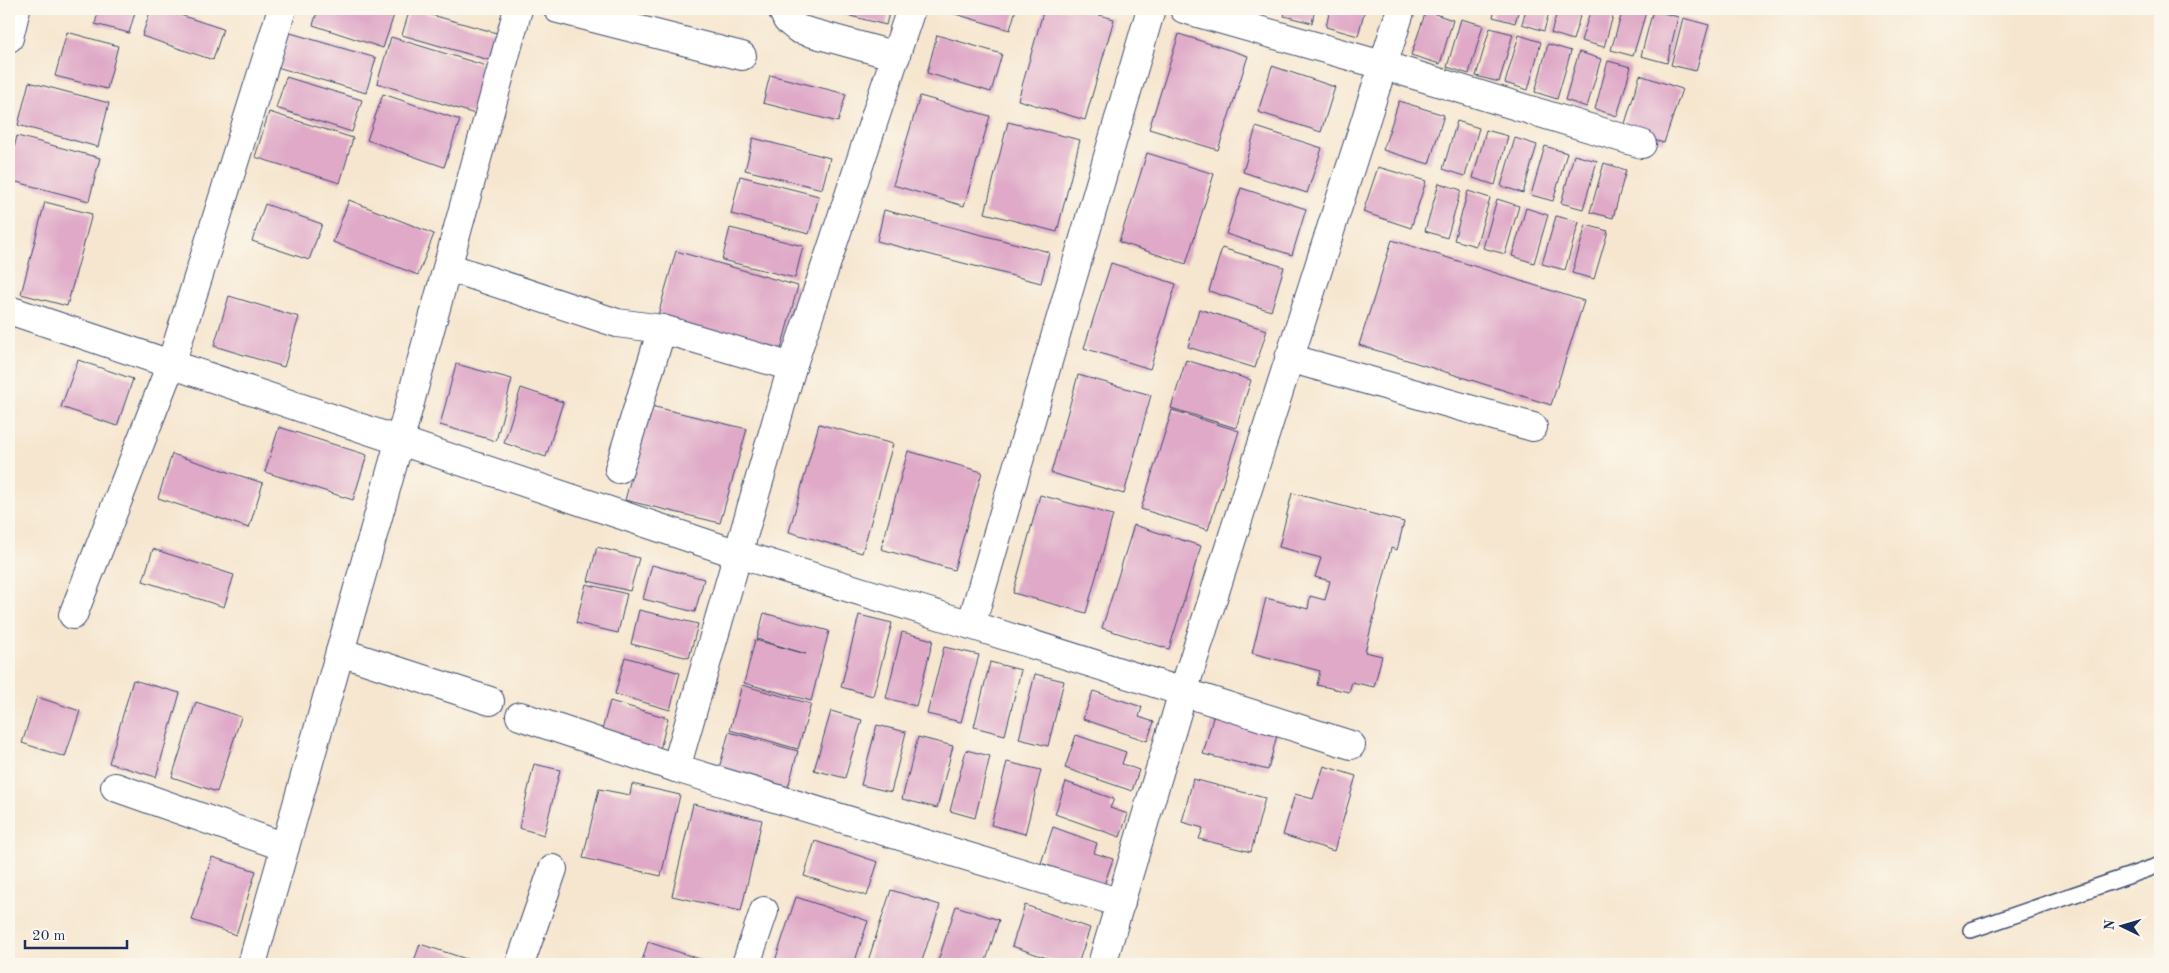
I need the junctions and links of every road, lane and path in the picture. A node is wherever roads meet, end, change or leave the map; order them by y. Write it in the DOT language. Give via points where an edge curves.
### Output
graph roads {
  1 [pos="16,9"];
  2 [pos="282,9"];
  3 [pos="518,9"];
  4 [pos="558,9"];
  5 [pos="782,9"];
  6 [pos="911,9"];
  7 [pos="1151,9"];
  8 [pos="1184,9"];
  9 [pos="1401,9"];
  10 [pos="9,38"];
  11 [pos="742,56"];
  12 [pos="896,56"];
  13 [pos="1382,65"];
  14 [pos="1642,144"];
  15 [pos="448,268"];
  16 [pos="9,310"];
  17 [pos="662,329"];
  18 [pos="1289,358"];
  19 [pos="171,364"];
  20 [pos="792,367"];
  21 [pos="1533,427"];
  22 [pos="400,439"];
  23 [pos="619,469"];
  24 [pos="738,554"];
  25 [pos="72,616"];
  26 [pos="971,624"];
  27 [pos="340,652"];
  28 [pos="1183,692"];
  29 [pos="490,701"];
  30 [pos="520,716"];
  31 [pos="1351,745"];
  32 [pos="676,768"];
  33 [pos="115,787"];
  34 [pos="285,847"];
  35 [pos="2160,865"];
  36 [pos="553,870"];
  37 [pos="1120,904"];
  38 [pos="764,911"];
  39 [pos="1971,930"];
  40 [pos="252,964"];
  41 [pos="520,964"];
  42 [pos="746,964"];
  43 [pos="1102,964"];
  1 -- 10 [label="street"];
  2 -- 19 [label="street"];
  3 -- 15 [label="street"];
  4 -- 11 [label="street"];
  5 -- 12 [label="street" via="787,20 798,30"];
  6 -- 12 [label="street"];
  7 -- 26 [label="street"];
  8 -- 13 [label="street"];
  9 -- 13 [label="street"];
  12 -- 20 [label="street"];
  13 -- 14 [label="street"];
  13 -- 18 [label="street"];
  15 -- 17 [label="street" via="617,323"];
  15 -- 22 [label="street"];
  16 -- 19 [label="street"];
  17 -- 20 [label="street"];
  17 -- 23 [label="street"];
  18 -- 21 [label="street"];
  18 -- 28 [label="street"];
  19 -- 22 [label="street"];
  19 -- 25 [label="street"];
  20 -- 24 [label="street"];
  22 -- 24 [label="street"];
  22 -- 27 [label="street"];
  24 -- 26 [label="street"];
  24 -- 32 [label="street"];
  26 -- 28 [label="street"];
  27 -- 29 [label="street"];
  27 -- 34 [label="street"];
  28 -- 31 [label="street"];
  28 -- 37 [label="street"];
  30 -- 32 [label="street"];
  32 -- 37 [label="street"];
  33 -- 34 [label="street"];
  34 -- 40 [label="street"];
  35 -- 39 [label="lane"];
  36 -- 41 [label="street"];
  37 -- 43 [label="street"];
  38 -- 42 [label="street"];
}
